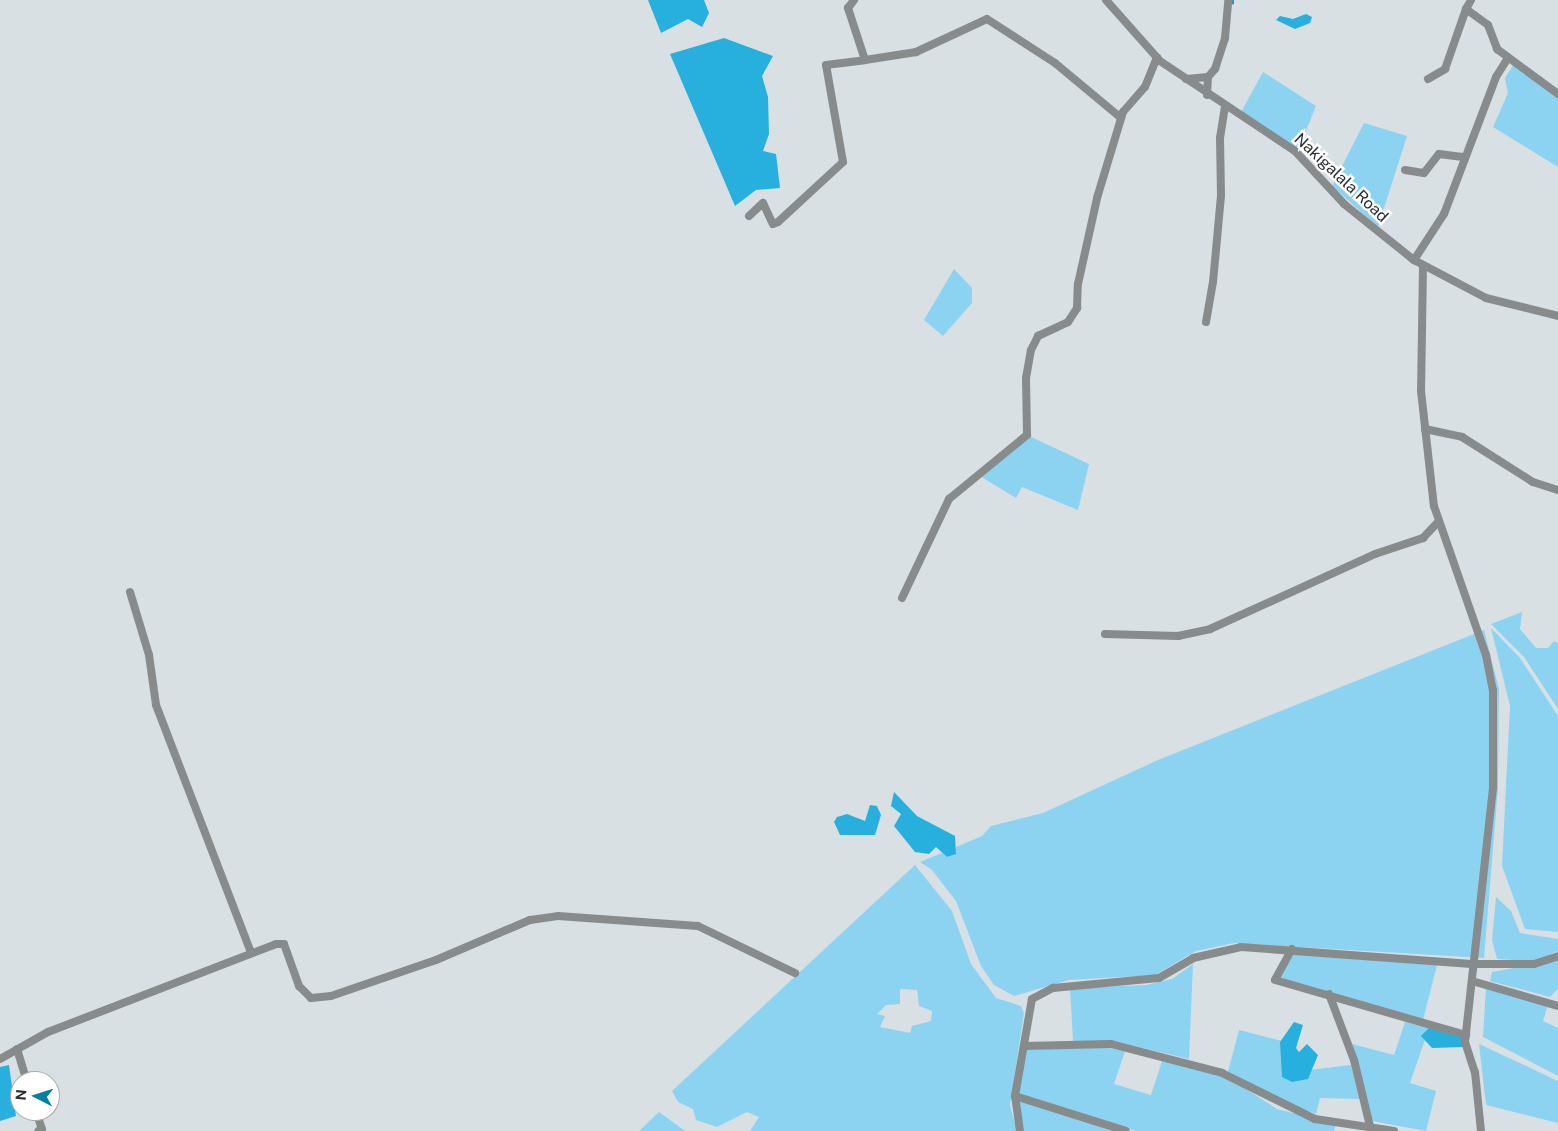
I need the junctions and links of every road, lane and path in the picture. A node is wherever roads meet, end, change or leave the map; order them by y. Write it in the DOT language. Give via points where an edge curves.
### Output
graph roads {
  1 [pos="854,0"];
  2 [pos="1106,0"];
  3 [pos="1228,0"];
  4 [pos="1471,0"];
  5 [pos="1466,10"];
  6 [pos="1156,57"];
  7 [pos="1508,58"];
  8 [pos="865,60"];
  9 [pos="1208,77"];
  10 [pos="1186,79"];
  11 [pos="1428,79"];
  12 [pos="1558,94"];
  13 [pos="1207,95"];
  14 [pos="1225,107"];
  15 [pos="1121,118"];
  16 [pos="1465,156"];
  17 [pos="1405,170"];
  18 [pos="749,216"];
  19 [pos="1414,260"];
  20 [pos="1423,266"];
  21 [pos="1558,316"];
  22 [pos="1206,322"];
  23 [pos="1425,429"];
  24 [pos="1558,490"];
  25 [pos="1438,522"];
  26 [pos="130,592"];
  27 [pos="902,598"];
  28 [pos="1105,634"];
  29 [pos="1292,949"];
  30 [pos="251,953"];
  31 [pos="1558,956"];
  32 [pos="1478,962"];
  33 [pos="795,973"];
  34 [pos="1472,981"];
  35 [pos="1329,994"];
  36 [pos="1558,1006"];
  37 [pos="1466,1035"];
  38 [pos="1024,1046"];
  39 [pos="17,1049"];
  40 [pos="0,1059"];
  41 [pos="24,1071"];
  42 [pos="1015,1096"];
  43 [pos="39,1121"];
  44 [pos="1370,1126"];
  45 [pos="38,1131"];
  46 [pos="1020,1131"];
  47 [pos="1126,1131"];
  48 [pos="1394,1131"];
  49 [pos="1481,1131"];
  1 -- 8 [label="street" via="848,8"];
  2 -- 6 [label="street, Nakigalala Road"];
  3 -- 9 [label="street" via="1222,50"];
  4 -- 5 [label="street"];
  5 -- 7 [label="street" via="1488,25 1497,49"];
  5 -- 11 [label="street" via="1445,68"];
  6 -- 10 [label="street, Nakigalala Road"];
  6 -- 15 [label="street" via="1145,87"];
  7 -- 12 [label="street"];
  7 -- 16 [label="street" via="1496,77"];
  8 -- 15 [label="street" via="916,52 987,19 1054,63"];
  8 -- 18 [label="street" via="826,65 843,162 778,222 773,224 762,203"];
  9 -- 10 [label="street"];
  9 -- 13 [label="street"];
  10 -- 13 [label="street, Nakigalala Road"];
  13 -- 14 [label="street, Nakigalala Road"];
  14 -- 19 [label="street, Nakigalala Road" via="1295,151 1344,204"];
  14 -- 22 [label="street" via="1220,138 1221,195"];
  15 -- 27 [label="street" via="1097,198 1078,284 1077,308 1068,322 1038,336 1029,355 1027,435 949,499"];
  16 -- 17 [label="street" via="1439,154 1424,173"];
  16 -- 19 [label="street" via="1444,214"];
  19 -- 20 [label="street, Nakigalala Road"];
  20 -- 21 [label="street, Nakigalala Road" via="1486,298"];
  20 -- 23 [label="street"];
  23 -- 24 [label="street" via="1462,437 1533,482"];
  23 -- 25 [label="street"];
  25 -- 28 [label="street" via="1423,538 1375,554 1210,629 1178,636"];
  25 -- 32 [label="street" via="1486,654 1493,690 1493,788"];
  26 -- 30 [label="street" via="149,655 156,705"];
  29 -- 32 [label="street"];
  29 -- 35 [label="street" via="1275,980"];
  29 -- 38 [label="street" via="1217,950 1160,978 1039,993 1032,999"];
  30 -- 33 [label="street" via="284,944 300,986 311,998 331,996 436,960 530,920 558,916 698,926"];
  30 -- 39 [label="street" via="48,1032"];
  31 -- 32 [label="street" via="1518,965"];
  32 -- 34 [label="street"];
  34 -- 36 [label="street"];
  34 -- 37 [label="street"];
  35 -- 37 [label="street"];
  35 -- 44 [label="street" via="1357,1069"];
  37 -- 49 [label="street"];
  38 -- 42 [label="street"];
  38 -- 44 [label="street" via="1112,1044 1222,1073 1315,1119"];
  39 -- 40 [label="street"];
  39 -- 41 [label="street"];
  42 -- 46 [label="street"];
  42 -- 47 [label="street"];
  43 -- 45 [label="street" via="42,1129"];
  44 -- 48 [label="street"];
}
